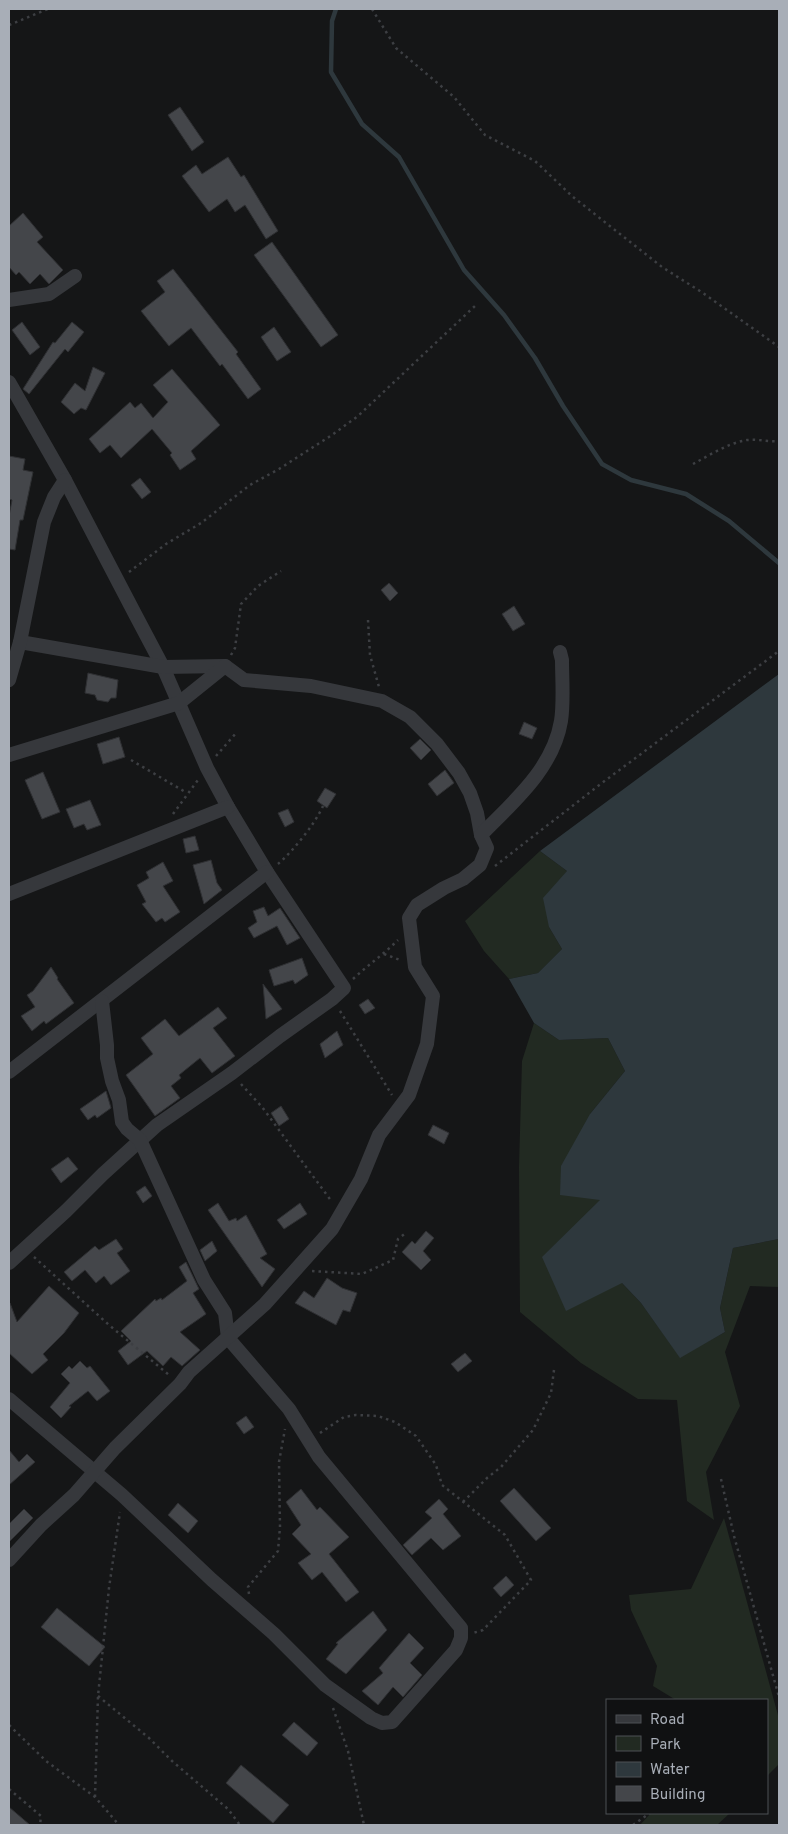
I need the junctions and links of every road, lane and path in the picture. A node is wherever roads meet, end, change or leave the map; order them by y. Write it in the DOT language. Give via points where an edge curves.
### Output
graph roads {
  1 [pos="48,9"];
  2 [pos="372,9"];
  3 [pos="9,25"];
  4 [pos="75,276"];
  5 [pos="9,300"];
  6 [pos="476,305"];
  7 [pos="779,348"];
  8 [pos="9,382"];
  9 [pos="779,441"];
  10 [pos="693,464"];
  11 [pos="65,480"];
  12 [pos="281,571"];
  13 [pos="117,580"];
  14 [pos="368,620"];
  15 [pos="20,642"];
  16 [pos="779,651"];
  17 [pos="560,652"];
  18 [pos="225,666"];
  19 [pos="163,667"];
  20 [pos="9,680"];
  21 [pos="382,700"];
  22 [pos="179,703"];
  23 [pos="237,732"];
  24 [pos="9,756"];
  25 [pos="131,760"];
  26 [pos="207,768"];
  27 [pos="187,793"];
  28 [pos="323,806"];
  29 [pos="228,807"];
  30 [pos="481,835"];
  31 [pos="494,866"];
  32 [pos="267,872"];
  33 [pos="9,894"];
  34 [pos="410,926"];
  35 [pos="344,988"];
  36 [pos="332,999"];
  37 [pos="102,1000"];
  38 [pos="9,1072"];
  39 [pos="231,1074"];
  40 [pos="400,1107"];
  41 [pos="140,1140"];
  42 [pos="341,1213"];
  43 [pos="406,1233"];
  44 [pos="24,1248"];
  45 [pos="9,1263"];
  46 [pos="295,1270"];
  47 [pos="228,1338"];
  48 [pos="554,1370"];
  49 [pos="180,1384"];
  50 [pos="9,1399"];
  51 [pos="289,1409"];
  52 [pos="308,1440"];
  53 [pos="96,1471"];
  54 [pos="721,1479"];
  55 [pos="122,1495"];
  56 [pos="464,1502"];
  57 [pos="9,1560"];
  58 [pos="253,1615"];
  59 [pos="460,1628"];
  60 [pos="325,1685"];
  61 [pos="98,1696"];
  62 [pos="779,1697"];
  63 [pos="9,1725"];
  64 [pos="9,1790"];
  65 [pos="95,1797"];
  66 [pos="649,1814"];
  67 [pos="40,1825"];
  68 [pos="119,1825"];
  69 [pos="240,1825"];
  70 [pos="364,1825"];
  71 [pos="633,1825"];
  1 -- 3 [label="path"];
  2 -- 7 [label="path" via="396,48 454,97 485,135 535,161 573,197 662,267"];
  4 -- 5 [label="street" via="49,294"];
  6 -- 13 [label="path" via="358,416 280,469 250,485"];
  8 -- 11 [label="street"];
  9 -- 10 [label="path" via="734,443"];
  11 -- 13 [label="street"];
  11 -- 15 [label="street" via="44,522"];
  12 -- 18 [label="path" via="258,586 241,604 235,648"];
  13 -- 19 [label="street"];
  14 -- 21 [label="path" via="370,655"];
  15 -- 19 [label="street"];
  15 -- 20 [label="street"];
  16 -- 31 [label="path"];
  17 -- 30 [label="street" via="561,721 549,756 527,788"];
  18 -- 19 [label="street"];
  18 -- 21 [label="street" via="244,680 311,686"];
  18 -- 22 [label="street"];
  19 -- 22 [label="street"];
  21 -- 30 [label="street" via="410,717 437,744 470,793"];
  22 -- 24 [label="street"];
  22 -- 26 [label="street"];
  23 -- 26 [label="path"];
  25 -- 27 [label="path"];
  26 -- 29 [label="street"];
  28 -- 32 [label="path" via="288,856"];
  29 -- 32 [label="street"];
  29 -- 33 [label="street"];
  30 -- 34 [label="street" via="487,848 480,865 463,879 417,905 409,918"];
  32 -- 35 [label="street"];
  32 -- 37 [label="street"];
  34 -- 35 [label="path" via="384,954 370,962"];
  34 -- 40 [label="street" via="415,967 433,996 427,1044 409,1095"];
  35 -- 36 [label="street"];
  36 -- 39 [label="street"];
  36 -- 40 [label="path"];
  37 -- 38 [label="street"];
  37 -- 41 [label="street" via="107,1058 122,1122"];
  39 -- 41 [label="street"];
  39 -- 42 [label="path" via="255,1099"];
  40 -- 42 [label="street" via="379,1135 361,1179"];
  41 -- 44 [label="street"];
  41 -- 47 [label="street" via="204,1280 225,1313"];
  42 -- 46 [label="street"];
  43 -- 46 [label="path" via="398,1239 393,1260 362,1274"];
  44 -- 45 [label="street"];
  44 -- 49 [label="path"];
  46 -- 47 [label="street"];
  47 -- 49 [label="street"];
  47 -- 51 [label="street"];
  48 -- 56 [label="path" via="551,1393 533,1430"];
  49 -- 53 [label="street"];
  50 -- 53 [label="street"];
  51 -- 52 [label="street"];
  51 -- 58 [label="path" via="279,1462 278,1551 248,1587"];
  52 -- 56 [label="path" via="344,1417 378,1416 394,1422 416,1436 436,1465 442,1485"];
  52 -- 59 [label="street" via="318,1457"];
  53 -- 55 [label="street"];
  53 -- 57 [label="street"];
  54 -- 62 [label="path"];
  55 -- 58 [label="street"];
  55 -- 61 [label="path"];
  56 -- 59 [label="path" via="505,1535 531,1580 483,1630 475,1634"];
  58 -- 60 [label="street"];
  59 -- 60 [label="street" via="461,1638 456,1650 392,1722 382,1723 371,1718"];
  60 -- 70 [label="path" via="348,1751"];
  61 -- 65 [label="path"];
  61 -- 69 [label="path" via="228,1809"];
  63 -- 65 [label="path" via="46,1761"];
  64 -- 67 [label="path" via="41,1816"];
  65 -- 68 [label="path"];
  66 -- 71 [label="path"];
}
